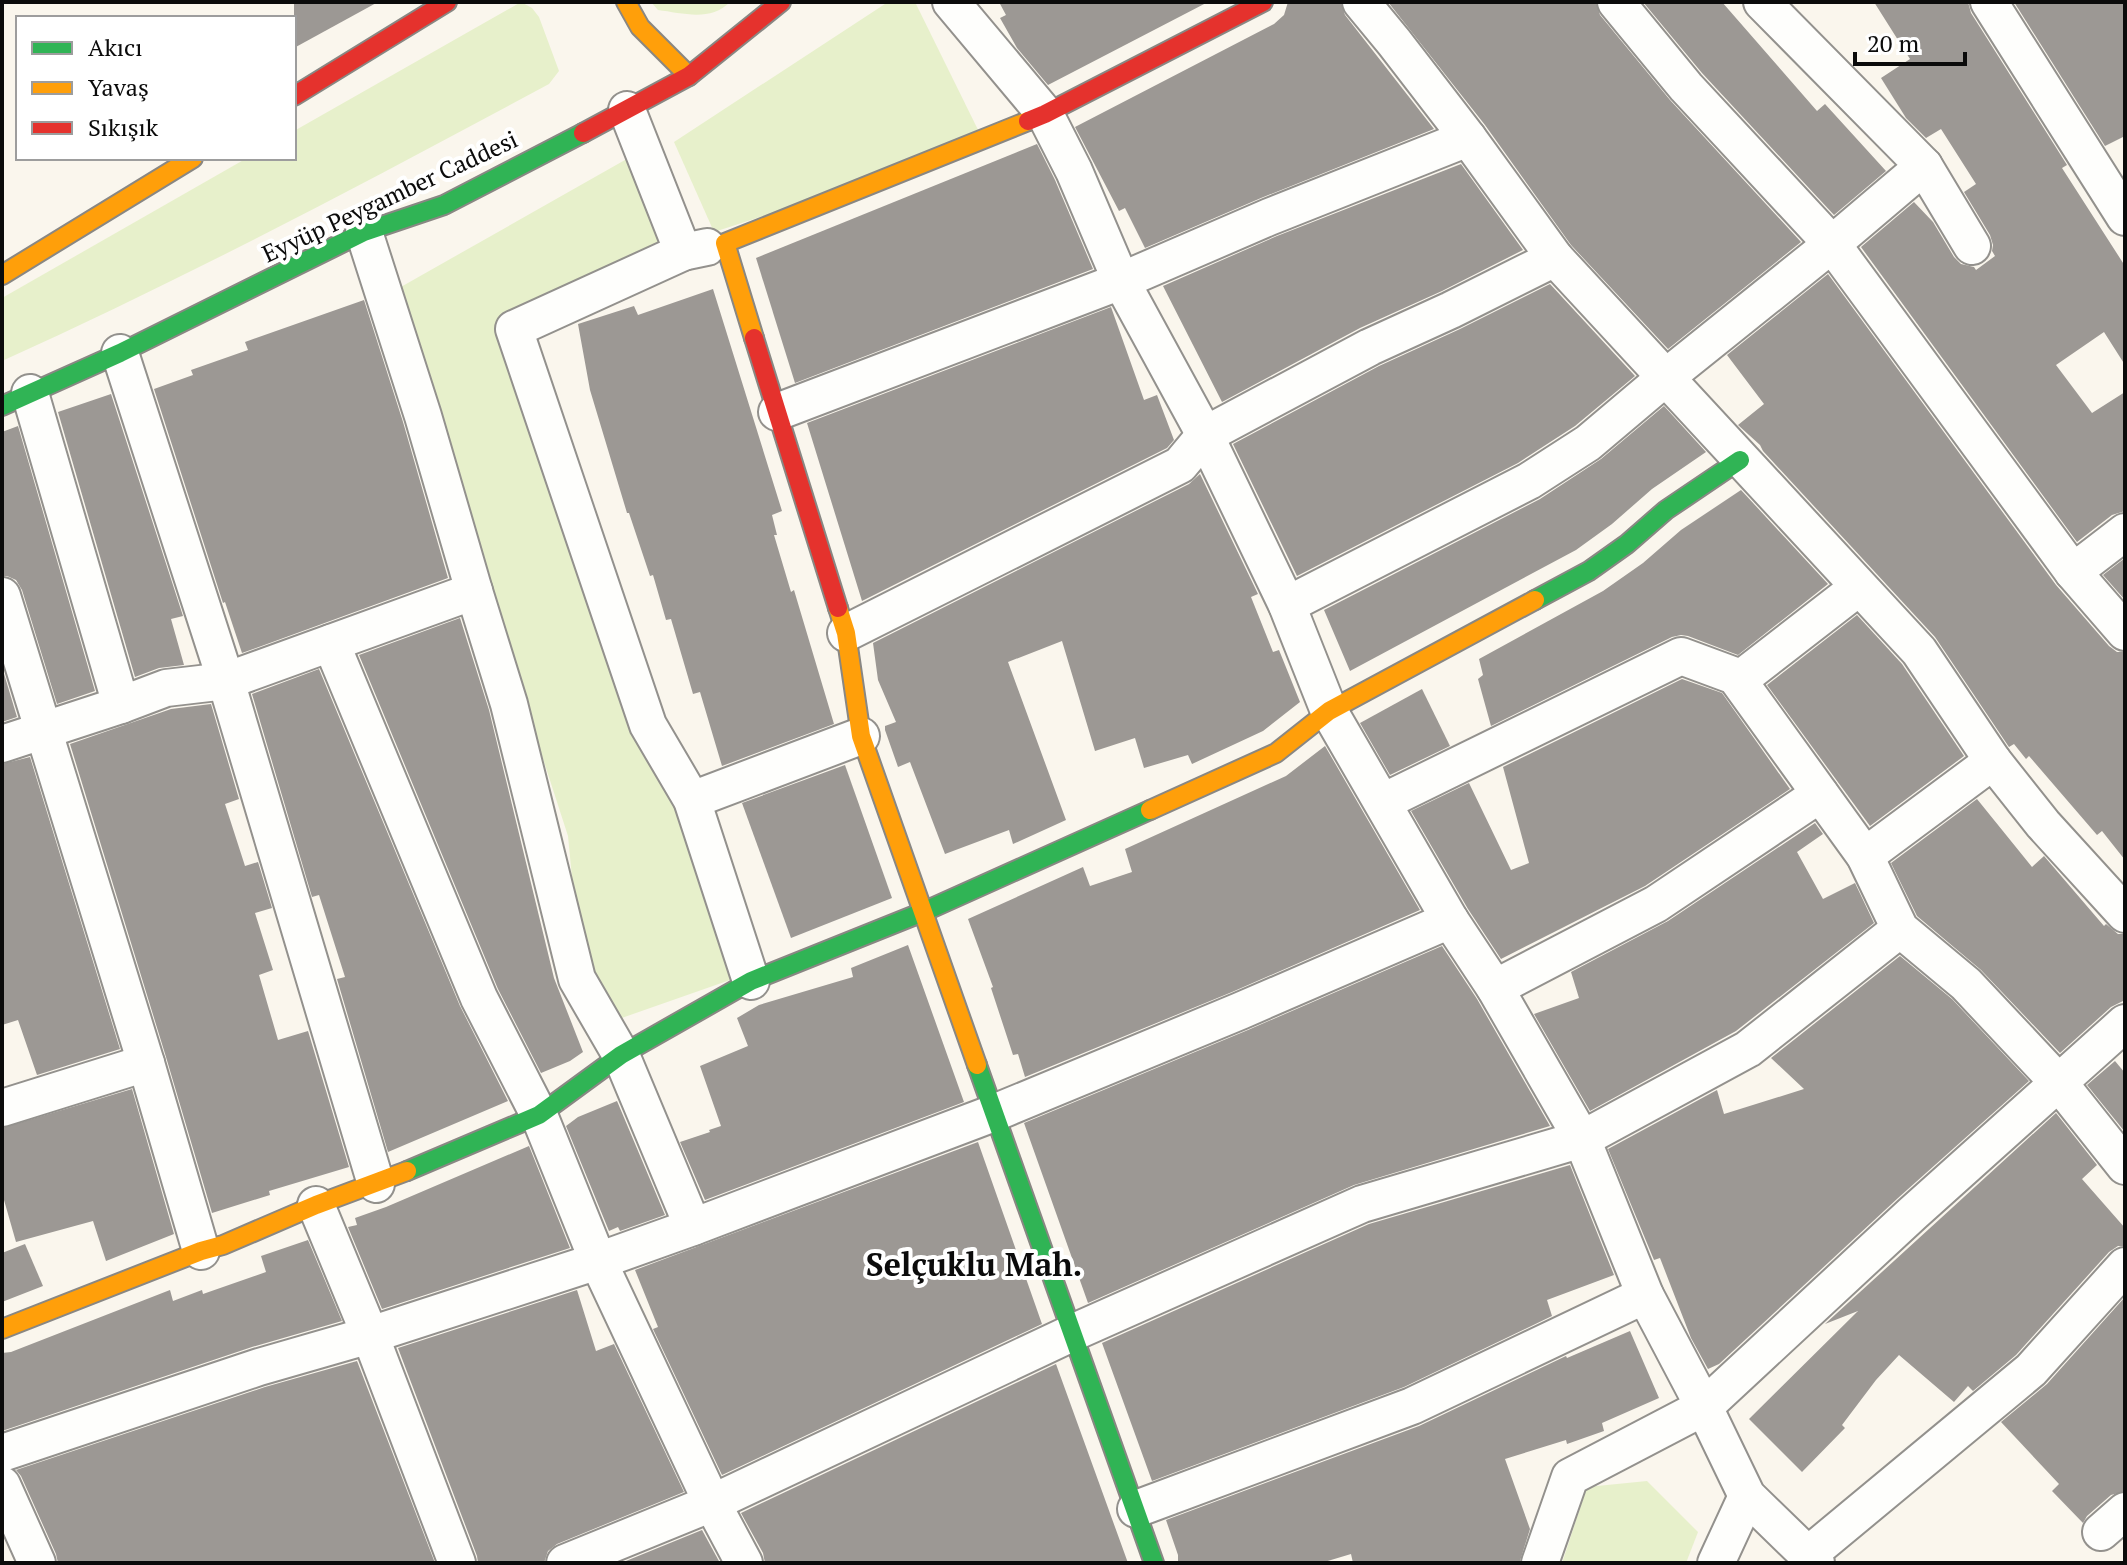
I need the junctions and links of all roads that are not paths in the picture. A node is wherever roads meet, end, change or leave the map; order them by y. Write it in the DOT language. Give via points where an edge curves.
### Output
graph roads {
  1 [pos="447,2"];
  2 [pos="626,2"];
  3 [pos="781,2"];
  4 [pos="951,2"];
  5 [pos="1263,2"];
  6 [pos="1361,2"];
  7 [pos="1616,2"];
  8 [pos="1762,2"];
  9 [pos="1989,2"];
  10 [pos="689,76"];
  11 [pos="296,95"];
  12 [pos="627,110"];
  13 [pos="1045,114"];
  14 [pos="1468,138"];
  15 [pos="190,160"];
  16 [pos="1924,166"];
  17 [pos="2125,217"];
  18 [pos="364,232"];
  19 [pos="725,243"];
  20 [pos="1832,244"];
  21 [pos="1972,246"];
  22 [pos="683,252"];
  23 [pos="1555,258"];
  24 [pos="2,275"];
  25 [pos="1121,281"];
  26 [pos="120,353"];
  27 [pos="1665,378"];
  28 [pos="16,400"];
  29 [pos="777,412"];
  30 [pos="1205,435"];
  31 [pos="1740,460"];
  32 [pos="2125,532"];
  33 [pos="2073,572"];
  34 [pos="1859,587"];
  35 [pos="474,591"];
  36 [pos="2,596"];
  37 [pos="1287,605"];
  38 [pos="2125,632"];
  39 [pos="846,633"];
  40 [pos="331,643"];
  41 [pos="1739,680"];
  42 [pos="226,681"];
  43 [pos="121,705"];
  44 [pos="1329,711"];
  45 [pos="44,732"];
  46 [pos="861,736"];
  47 [pos="2,744"];
  48 [pos="1993,761"];
  49 [pos="1820,794"];
  50 [pos="692,800"];
  51 [pos="1383,802"];
  52 [pos="1865,856"];
  53 [pos="923,912"];
  54 [pos="2125,914"];
  55 [pos="1450,920"];
  56 [pos="1900,929"];
  57 [pos="751,981"];
  58 [pos="1495,988"];
  59 [pos="2125,1023"];
  60 [pos="621,1055"];
  61 [pos="146,1063"];
  62 [pos="2059,1083"];
  63 [pos="2,1108"];
  64 [pos="994,1113"];
  65 [pos="539,1115"];
  66 [pos="1582,1139"];
  67 [pos="2125,1166"];
  68 [pos="376,1184"];
  69 [pos="316,1205"];
  70 [pos="693,1227"];
  71 [pos="201,1251"];
  72 [pos="598,1261"];
  73 [pos="2125,1266"];
  74 [pos="1645,1295"];
  75 [pos="2,1329"];
  76 [pos="1072,1333"];
  77 [pos="370,1335"];
  78 [pos="1704,1407"];
  79 [pos="2,1453"];
  80 [pos="2,1485"];
  81 [pos="1747,1496"];
  82 [pos="712,1503"];
  83 [pos="1136,1509"];
  84 [pos="1812,1559"];
  85 [pos="37,1563"];
  86 [pos="457,1563"];
  87 [pos="565,1563"];
  88 [pos="744,1563"];
  89 [pos="1154,1563"];
  90 [pos="1540,1563"];
  91 [pos="1716,1563"];
  1 -- 11 [label="street"];
  2 -- 10 [label="street" via="640,27"];
  3 -- 10 [label="street, Eyyüp Peygamber Caddesi"];
  4 -- 13 [label="street"];
  5 -- 13 [label="street"];
  6 -- 14 [label="street"];
  7 -- 20 [label="street" via="1686,87"];
  8 -- 16 [label="street"];
  9 -- 17 [label="street"];
  10 -- 12 [label="street, Eyyüp Peygamber Caddesi"];
  12 -- 18 [label="street, Eyyüp Peygamber Caddesi" via="444,205"];
  12 -- 22 [label="street"];
  13 -- 19 [label="street"];
  13 -- 25 [label="street"];
  14 -- 23 [label="street"];
  14 -- 25 [label="street"];
  15 -- 24 [label="street"];
  16 -- 20 [label="street"];
  16 -- 21 [label="street"];
  18 -- 26 [label="street, Eyyüp Peygamber Caddesi"];
  18 -- 35 [label="street"];
  19 -- 22 [label="street"];
  19 -- 29 [label="street"];
  20 -- 27 [label="street"];
  20 -- 33 [label="street"];
  22 -- 50 [label="street" via="514,329 648,725"];
  23 -- 27 [label="street"];
  23 -- 30 [label="street" via="1370,347"];
  25 -- 29 [label="street"];
  25 -- 30 [label="street"];
  26 -- 28 [label="street, Eyyüp Peygamber Caddesi"];
  26 -- 42 [label="street"];
  27 -- 31 [label="street"];
  27 -- 37 [label="street" via="1588,443 1529,481"];
  28 -- 43 [label="street"];
  29 -- 39 [label="street"];
  30 -- 37 [label="street"];
  30 -- 39 [label="street" via="1180,465"];
  31 -- 34 [label="street"];
  31 -- 44 [label="street" via="1589,571"];
  32 -- 33 [label="street"];
  33 -- 38 [label="street"];
  34 -- 41 [label="street"];
  34 -- 48 [label="street" via="1919,651"];
  35 -- 40 [label="street"];
  35 -- 60 [label="street" via="509,704 577,979"];
  36 -- 45 [label="street"];
  37 -- 44 [label="street"];
  39 -- 46 [label="street"];
  40 -- 42 [label="street"];
  40 -- 65 [label="street" via="479,998"];
  41 -- 49 [label="street"];
  41 -- 51 [label="street" via="1681,656"];
  42 -- 43 [label="street" via="166,688"];
  42 -- 68 [label="street"];
  43 -- 45 [label="street"];
  44 -- 51 [label="street"];
  44 -- 53 [label="street" via="1276,753"];
  45 -- 47 [label="street"];
  45 -- 61 [label="street"];
  46 -- 50 [label="street"];
  46 -- 53 [label="street"];
  48 -- 52 [label="street"];
  48 -- 54 [label="street"];
  49 -- 52 [label="street"];
  49 -- 58 [label="street" via="1656,904"];
  50 -- 57 [label="street"];
  51 -- 55 [label="street"];
  52 -- 56 [label="street"];
  53 -- 57 [label="street"];
  53 -- 64 [label="street"];
  55 -- 58 [label="street"];
  55 -- 64 [label="street"];
  56 -- 62 [label="street" via="1966,984"];
  56 -- 66 [label="street" via="1748,1049"];
  57 -- 60 [label="street"];
  58 -- 66 [label="street"];
  59 -- 62 [label="street"];
  60 -- 65 [label="street"];
  60 -- 70 [label="street"];
  61 -- 63 [label="street"];
  61 -- 71 [label="street"];
  62 -- 67 [label="street"];
  62 -- 78 [label="street"];
  64 -- 70 [label="street"];
  64 -- 76 [label="street"];
  65 -- 68 [label="street"];
  65 -- 72 [label="street"];
  66 -- 74 [label="street"];
  66 -- 76 [label="street" via="1362,1204"];
  68 -- 69 [label="street"];
  69 -- 71 [label="street"];
  69 -- 77 [label="street"];
  70 -- 72 [label="street"];
  71 -- 75 [label="street"];
  72 -- 77 [label="street"];
  72 -- 82 [label="street"];
  73 -- 84 [label="street" via="2031,1370"];
  74 -- 78 [label="street"];
  74 -- 83 [label="street" via="1412,1406"];
  76 -- 82 [label="street"];
  76 -- 83 [label="street"];
  77 -- 79 [label="street"];
  77 -- 86 [label="street"];
  78 -- 81 [label="street"];
  78 -- 90 [label="street" via="1570,1477"];
  80 -- 85 [label="street"];
  81 -- 84 [label="street"];
  81 -- 91 [label="street"];
  82 -- 87 [label="street"];
  82 -- 88 [label="street"];
  83 -- 89 [label="street"];
}
